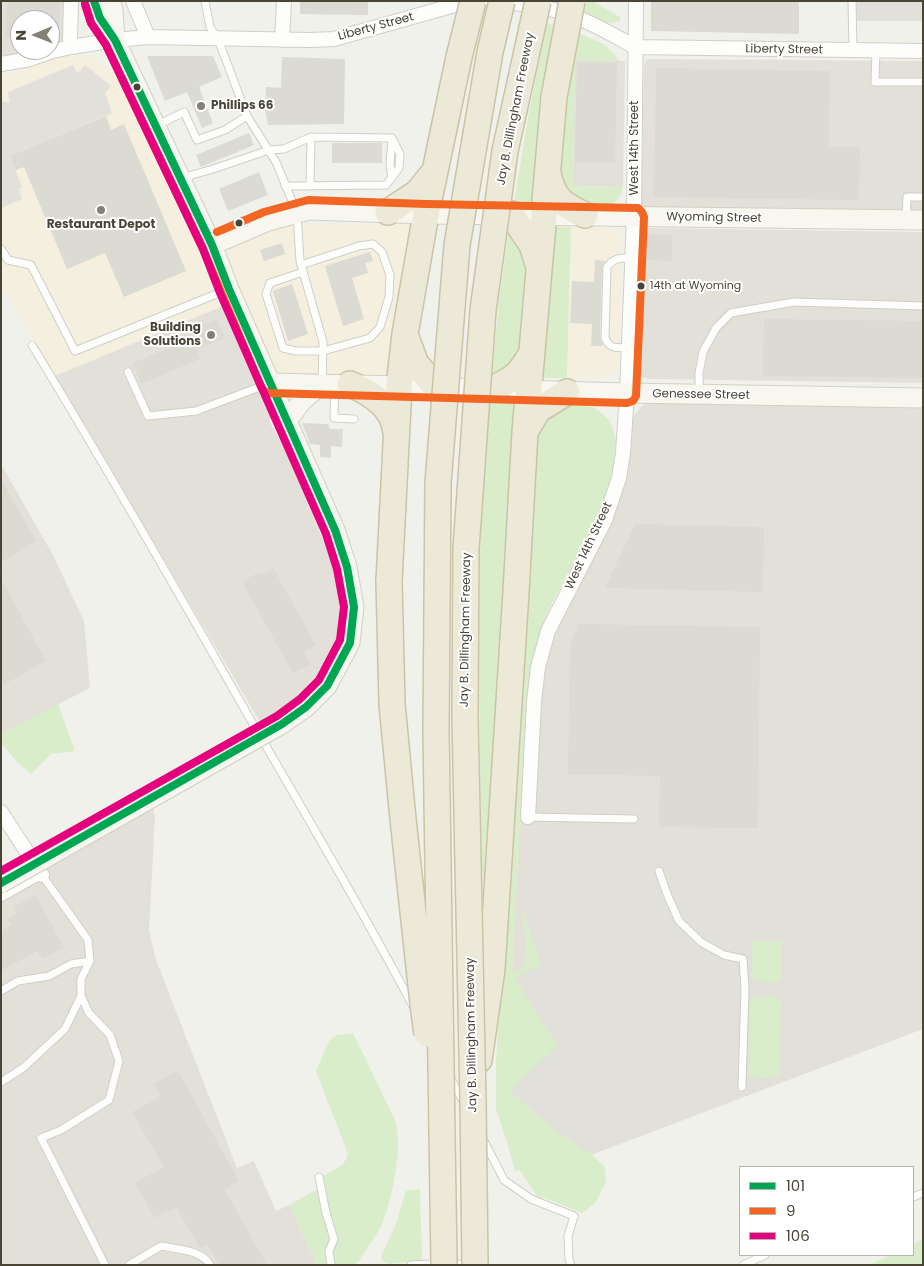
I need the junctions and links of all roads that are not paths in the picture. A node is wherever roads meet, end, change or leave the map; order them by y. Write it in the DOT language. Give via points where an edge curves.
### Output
graph roads {
  1 [pos="71,1"];
  2 [pos="94,1"];
  3 [pos="110,1"];
  4 [pos="133,1"];
  5 [pos="205,1"];
  6 [pos="284,1"];
  7 [pos="502,1"];
  8 [pos="538,1"];
  9 [pos="572,1"];
  10 [pos="636,1"];
  11 [pos="852,1"];
  12 [pos="466,2"];
  13 [pos="148,37"];
  14 [pos="218,39"];
  15 [pos="115,40"];
  16 [pos="282,40"];
  17 [pos="71,47"];
  18 [pos="635,47"];
  19 [pos="853,50"];
  20 [pos="876,50"];
  21 [pos="923,51"];
  22 [pos="1,64"];
  23 [pos="923,82"];
  24 [pos="247,116"];
  25 [pos="156,126"];
  26 [pos="311,137"];
  27 [pos="268,150"];
  28 [pos="435,171"];
  29 [pos="548,173"];
  30 [pos="182,180"];
  31 [pos="310,185"];
  32 [pos="285,186"];
  33 [pos="923,197"];
  34 [pos="388,212"];
  35 [pos="297,213"];
  36 [pos="511,214"];
  37 [pos="544,215"];
  38 [pos="585,215"];
  39 [pos="634,217"];
  40 [pos="915,220"];
  41 [pos="433,221"];
  42 [pos="212,245"];
  43 [pos="1,249"];
  44 [pos="632,258"];
  45 [pos="539,267"];
  46 [pos="302,269"];
  47 [pos="229,288"];
  48 [pos="923,306"];
  49 [pos="405,334"];
  50 [pos="32,345"];
  51 [pos="629,348"];
  52 [pos="323,351"];
  53 [pos="532,352"];
  54 [pos="128,372"];
  55 [pos="270,383"];
  56 [pos="336,384"];
  57 [pos="399,386"];
  58 [pos="436,387"];
  59 [pos="490,389"];
  60 [pos="529,390"];
  61 [pos="567,392"];
  62 [pos="627,394"];
  63 [pos="699,395"];
  64 [pos="923,398"];
  65 [pos="354,419"];
  66 [pos="287,421"];
  67 [pos="525,432"];
  68 [pos="397,434"];
  69 [pos="1,812"];
  70 [pos="528,817"];
  71 [pos="634,819"];
  72 [pos="659,871"];
  73 [pos="42,875"];
  74 [pos="1,883"];
  75 [pos="1,898"];
  76 [pos="90,961"];
  77 [pos="1,992"];
  78 [pos="81,996"];
  79 [pos="1,1082"];
  80 [pos="742,1087"];
  81 [pos="473,1102"];
  82 [pos="442,1129"];
  83 [pos="319,1178"];
  84 [pos="763,1256"];
  85 [pos="105,1265"];
  86 [pos="129,1265"];
  87 [pos="210,1265"];
  88 [pos="331,1265"];
  89 [pos="411,1265"];
  90 [pos="444,1265"];
  91 [pos="464,1265"];
  92 [pos="475,1265"];
  93 [pos="571,1265"];
  94 [pos="743,1265"];
  1 -- 17 [label="street"];
  2 -- 15 [label="main road" via="100,18"];
  3 -- 15 [label="main road"];
  4 -- 13 [label="street"];
  5 -- 14 [label="lane" via="210,27"];
  6 -- 16 [label="street"];
  7 -- 82 [label="highway, bridge" via="490,52 458,245 438,483 436,731"];
  8 -- 81 [label="highway, Jay B. Dillingham Freeway, bridge" via="505,151 483,310 466,549 465,717"];
  9 -- 29 [label="highway, bridge" via="554,97"];
  10 -- 18 [label="street, West 14th Street"];
  11 -- 19 [label="lane"];
  12 -- 16 [label="street, Liberty Street" via="334,39"];
  12 -- 18 [label="street, Liberty Street" via="506,2 573,16"];
  12 -- 28 [label="highway, bridge" via="459,57"];
  13 -- 14 [label="street, Liberty Street"];
  13 -- 15 [label="street, Liberty Street"];
  14 -- 16 [label="street, Liberty Street"];
  14 -- 24 [label="lane"];
  15 -- 17 [label="street, Liberty Street"];
  15 -- 25 [label="main road"];
  17 -- 22 [label="street, Liberty Street"];
  18 -- 19 [label="street, Liberty Street"];
  18 -- 39 [label="street, West 14th Street"];
  19 -- 20 [label="street, Liberty Street"];
  20 -- 21 [label="street, Liberty Street"];
  20 -- 23 [label="lane" via="875,82"];
  24 -- 25 [label="lane" via="225,130 197,140 184,112"];
  24 -- 27 [label="lane"];
  25 -- 30 [label="main road"];
  26 -- 27 [label="lane" via="284,149"];
  26 -- 31 [label="lane"];
  26 -- 31 [label="lane" via="392,138 400,154 399,168 386,184"];
  27 -- 30 [label="lane"];
  27 -- 32 [label="lane"];
  28 -- 34 [label="highway" via="417,193"];
  28 -- 41 [label="highway"];
  29 -- 37 [label="highway"];
  29 -- 38 [label="highway" via="551,187 560,200"];
  30 -- 42 [label="main road"];
  31 -- 32 [label="lane"];
  32 -- 35 [label="lane"];
  33 -- 40 [label="lane" via="907,197"];
  34 -- 35 [label="main road, Wyoming Street" via="309,210"];
  34 -- 41 [label="main road, Wyoming Street"];
  35 -- 42 [label="main road, Wyoming Street" via="268,221"];
  35 -- 46 [label="lane"];
  36 -- 37 [label="main road, Wyoming Street"];
  36 -- 41 [label="main road, Wyoming Street"];
  36 -- 45 [label="highway" via="532,245"];
  37 -- 38 [label="main road, Wyoming Street"];
  37 -- 45 [label="highway"];
  38 -- 39 [label="main road, Wyoming Street"];
  39 -- 40 [label="main road, Wyoming Street"];
  39 -- 44 [label="street, West 14th Street"];
  41 -- 49 [label="highway"];
  42 -- 47 [label="main road"];
  43 -- 47 [label="lane" via="8,260 32,265 75,351"];
  44 -- 51 [label="street, West 14th Street"];
  44 -- 51 [label="lane" via="618,258 607,267 605,338 612,347"];
  45 -- 53 [label="highway"];
  46 -- 52 [label="lane"];
  46 -- 52 [label="lane" via="270,283 266,294 283,348 296,352"];
  46 -- 52 [label="lane" via="359,246 373,244 382,252 390,276 389,297 380,328 370,338"];
  47 -- 55 [label="main road"];
  48 -- 63 [label="lane" via="794,302 731,313 716,328 703,352"];
  49 -- 57 [label="highway"];
  49 -- 58 [label="highway" via="416,364"];
  50 -- 93 [label="lane" via="96,449 388,959 504,1180 532,1198 574,1216 568,1236"];
  51 -- 62 [label="street, West 14th Street"];
  52 -- 56 [label="lane"];
  53 -- 59 [label="highway" via="518,374 505,384"];
  53 -- 60 [label="highway"];
  54 -- 55 [label="lane" via="148,416 196,411"];
  55 -- 56 [label="main road, Genessee Street"];
  55 -- 66 [label="main road"];
  56 -- 57 [label="main road, Genessee Street"];
  56 -- 65 [label="lane" via="334,418"];
  56 -- 66 [label="main road" via="302,400"];
  56 -- 68 [label="highway" via="366,391 381,402 392,416"];
  57 -- 58 [label="main road, Genessee Street"];
  57 -- 68 [label="highway"];
  58 -- 59 [label="main road, Genessee Street"];
  59 -- 60 [label="main road, Genessee Street"];
  60 -- 61 [label="main road, Genessee Street"];
  60 -- 67 [label="highway"];
  61 -- 62 [label="main road, Genessee Street"];
  61 -- 67 [label="highway" via="538,410"];
  62 -- 63 [label="main road, Genessee Street"];
  62 -- 70 [label="street, West 14th Street" via="618,478 604,520 548,631 538,667"];
  63 -- 64 [label="main road, Genessee Street"];
  66 -- 74 [label="main road, bridge" via="335,530 347,567 354,607 350,644 327,686 282,724"];
  67 -- 81 [label="highway, bridge" via="492,969"];
  68 -- 82 [label="highway, bridge" via="389,581 392,704 423,1004"];
  69 -- 73 [label="street"];
  70 -- 71 [label="lane"];
  72 -- 80 [label="lane" via="679,921 701,942 724,955 743,959"];
  73 -- 75 [label="lane"];
  73 -- 76 [label="lane" via="88,940"];
  76 -- 77 [label="lane" via="71,964 49,976 18,982"];
  76 -- 78 [label="lane" via="81,979"];
  78 -- 79 [label="lane" via="64,1029 23,1068"];
  78 -- 85 [label="lane" via="89,1013 110,1036 119,1062 109,1100 61,1130 41,1138"];
  81 -- 92 [label="highway, Jay B. Dillingham Freeway, bridge"];
  82 -- 90 [label="highway, bridge"];
  83 -- 88 [label="lane" via="334,1239 329,1251"];
  84 -- 94 [label="lane"];
  86 -- 87 [label="lane" via="161,1246 197,1254"];
  89 -- 91 [label="lane"];
}
